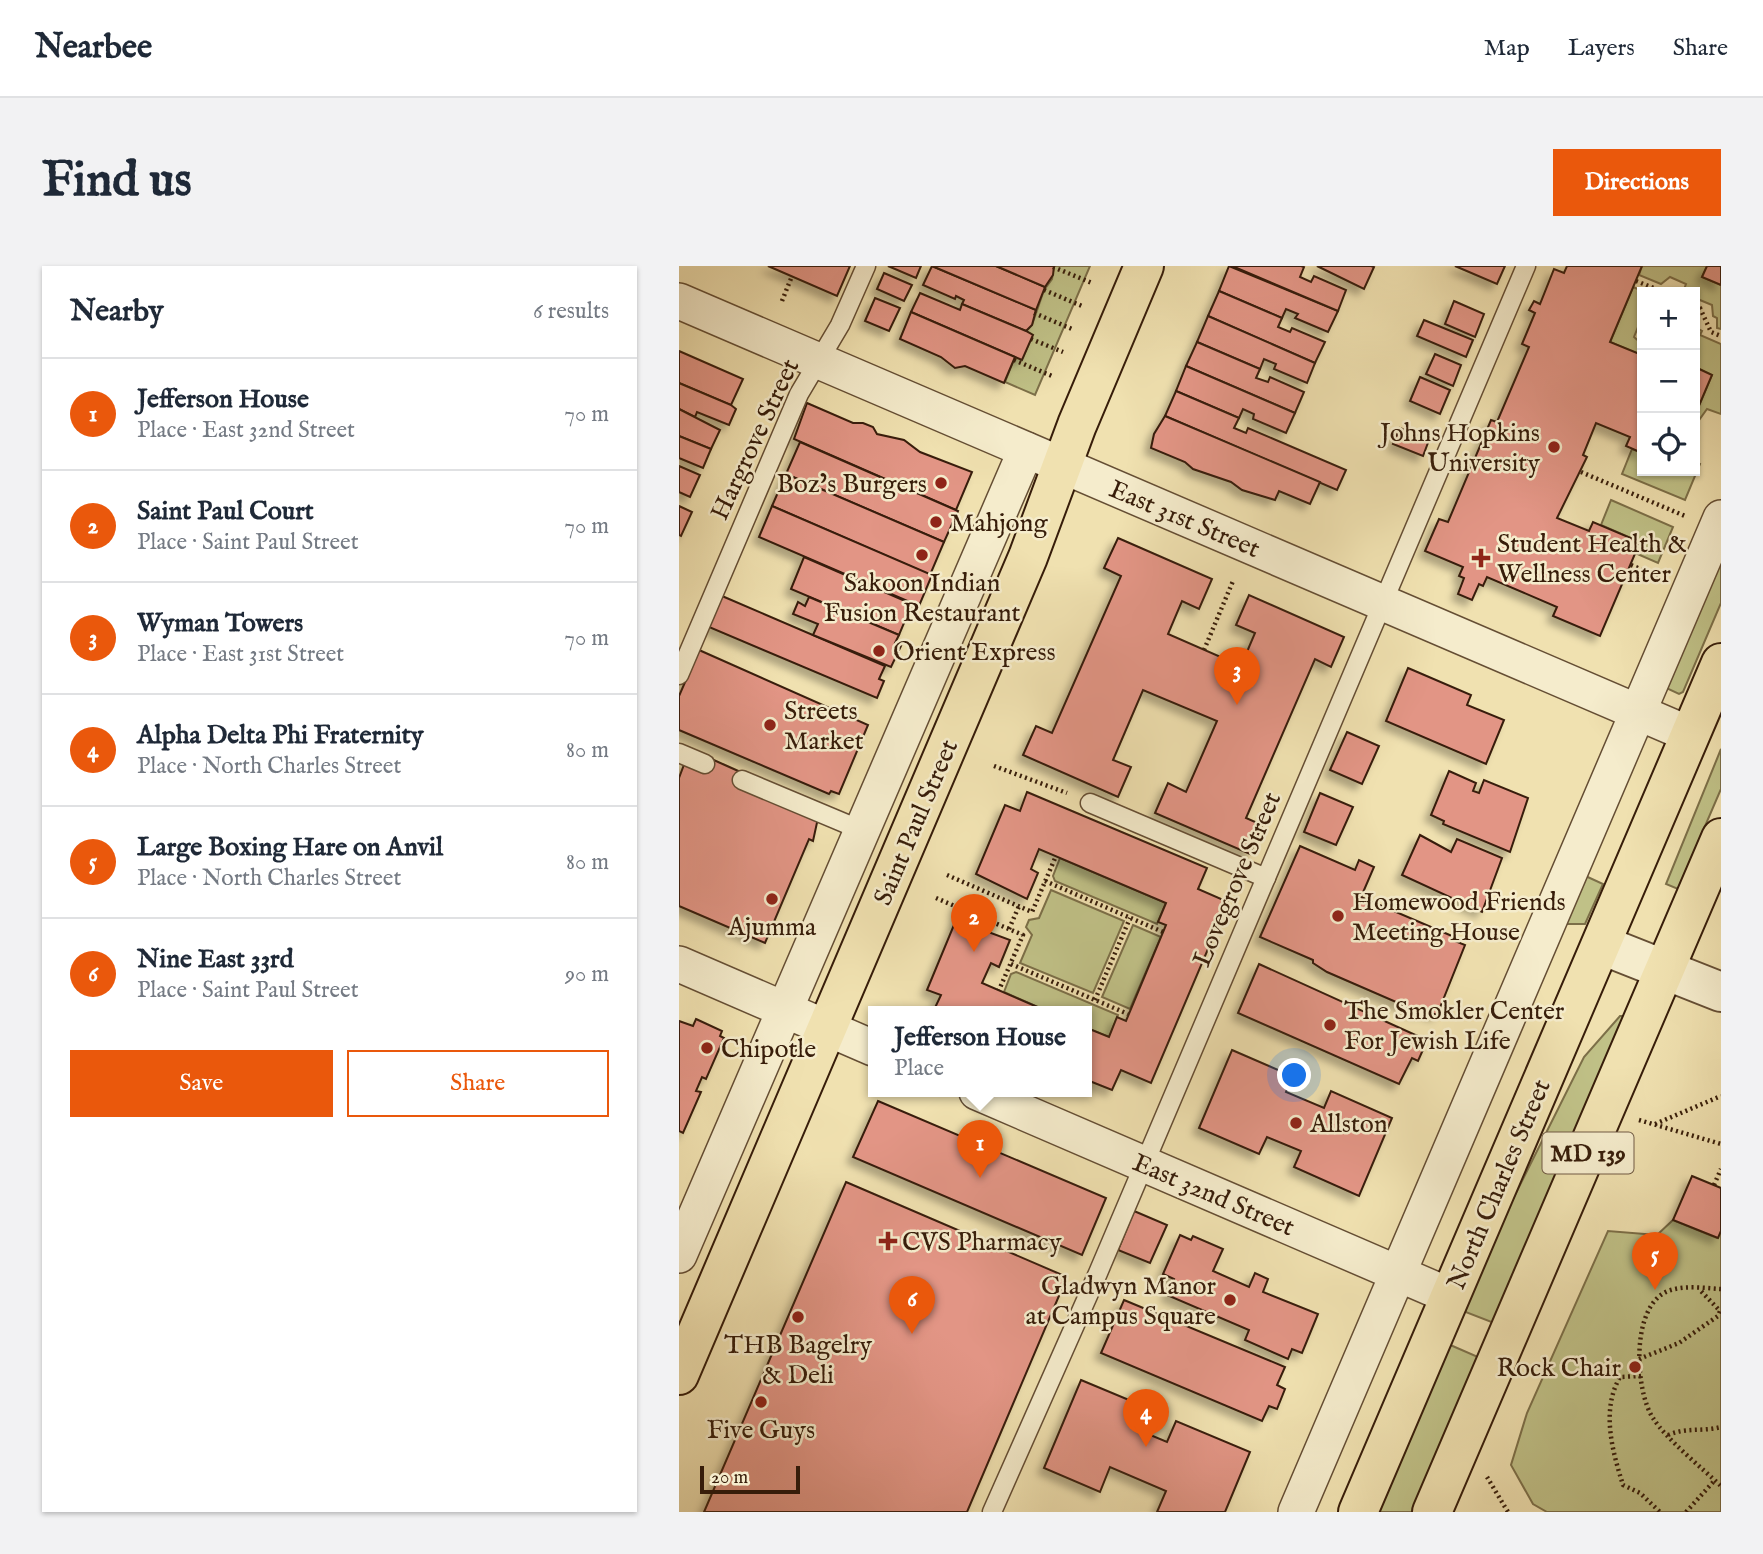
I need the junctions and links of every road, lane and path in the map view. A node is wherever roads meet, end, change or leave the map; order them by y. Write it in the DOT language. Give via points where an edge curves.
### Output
graph roads {
  1 [pos="866,266"];
  2 [pos="1144,266"];
  3 [pos="1526,266"];
  4 [pos="1053,267"];
  5 [pos="792,276"];
  6 [pos="1636,281"];
  7 [pos="1092,283"];
  8 [pos="1651,287"];
  9 [pos="1044,290"];
  10 [pos="679,301"];
  11 [pos="782,301"];
  12 [pos="1082,306"];
  13 [pos="1700,308"];
  14 [pos="1034,313"];
  15 [pos="1072,329"];
  16 [pos="1721,336"];
  17 [pos="1031,339"];
  18 [pos="1063,352"];
  19 [pos="1014,360"];
  20 [pos="819,361"];
  21 [pos="1052,376"];
  22 [pos="1026,450"];
  23 [pos="1062,466"];
  24 [pos="1581,472"];
  25 [pos="1705,517"];
  26 [pos="1631,565"];
  27 [pos="1663,579"];
  28 [pos="1233,581"];
  29 [pos="1383,603"];
  30 [pos="1204,650"];
  31 [pos="1721,663"];
  32 [pos="679,675"];
  33 [pos="1638,712"];
  34 [pos="1691,735"];
  35 [pos="679,753"];
  36 [pos="705,764"];
  37 [pos="994,766"];
  38 [pos="742,780"];
  39 [pos="1090,803"];
  40 [pos="862,830"];
  41 [pos="1721,838"];
  42 [pos="1056,856"];
  43 [pos="947,875"];
  44 [pos="1266,878"];
  45 [pos="1045,881"];
  46 [pos="936,898"];
  47 [pos="1019,906"];
  48 [pos="1130,918"];
  49 [pos="1009,929"];
  50 [pos="1163,932"];
  51 [pos="1602,945"];
  52 [pos="679,964"];
  53 [pos="1011,964"];
  54 [pos="1666,971"];
  55 [pos="999,990"];
  56 [pos="1721,992"];
  57 [pos="1095,1000"];
  58 [pos="785,1009"];
  59 [pos="1128,1014"];
  60 [pos="827,1027"];
  61 [pos="868,1046"];
  62 [pos="1721,1096"];
  63 [pos="989,1097"];
  64 [pos="1638,1120"];
  65 [pos="1654,1125"];
  66 [pos="1721,1144"];
  67 [pos="1143,1164"];
  68 [pos="1721,1169"];
  69 [pos="1714,1185"];
  70 [pos="679,1255"];
  71 [pos="1399,1273"];
  72 [pos="1698,1288"];
  73 [pos="1721,1289"];
  74 [pos="1450,1296"];
  75 [pos="1639,1359"];
  76 [pos="679,1375"];
  77 [pos="1641,1376"];
  78 [pos="1721,1427"];
  79 [pos="1668,1435"];
  80 [pos="1484,1473"];
  81 [pos="1715,1480"];
  82 [pos="1721,1486"];
  83 [pos="992,1512"];
  84 [pos="1296,1512"];
  85 [pos="1358,1512"];
  86 [pos="1432,1512"];
  87 [pos="1508,1512"];
  88 [pos="1660,1512"];
  89 [pos="1686,1512"];
  1 -- 20 [label="lane, Hargrove Street"];
  2 -- 23 [label="main road, Saint Paul Street"];
  3 -- 29 [label="lane, Lovegrove Street"];
  4 -- 7 [label="path"];
  5 -- 11 [label="path"];
  6 -- 8 [label="path"];
  9 -- 12 [label="path"];
  10 -- 20 [label="street, East 31st Street"];
  13 -- 16 [label="path" via="1711,332"];
  14 -- 15 [label="path"];
  17 -- 18 [label="path"];
  19 -- 21 [label="path"];
  20 -- 22 [label="street, East 31st Street"];
  20 -- 32 [label="lane, Hargrove Street" via="799,394"];
  22 -- 23 [label="street, East 31st Street"];
  22 -- 40 [label="street, Saint Paul Street"];
  23 -- 29 [label="street, East 31st Street"];
  23 -- 60 [label="main road, Saint Paul Street"];
  24 -- 25 [label="path"];
  25 -- 33 [label="street"];
  26 -- 27 [label="path"];
  28 -- 30 [label="path"];
  29 -- 33 [label="street, East 31st Street"];
  29 -- 44 [label="lane, Lovegrove Street"];
  31 -- 34 [label="main road, North Charles Street / MD 139"];
  33 -- 34 [label="street, East 31st Street"];
  33 -- 71 [label="street"];
  34 -- 51 [label="main road, North Charles Street / MD 139"];
  35 -- 36 [label="lane"];
  37 -- 39 [label="path"];
  38 -- 40 [label="lane"];
  39 -- 44 [label="lane"];
  40 -- 58 [label="street, Saint Paul Street"];
  41 -- 54 [label="main road, MD 139"];
  42 -- 45 [label="path"];
  43 -- 47 [label="path"];
  44 -- 67 [label="lane, Lovegrove Street"];
  45 -- 47 [label="path" via="1032,912"];
  45 -- 48 [label="path"];
  46 -- 49 [label="path"];
  47 -- 49 [label="path"];
  48 -- 50 [label="path"];
  48 -- 57 [label="path"];
  49 -- 53 [label="path" via="1023,935"];
  51 -- 54 [label="street"];
  51 -- 74 [label="main road, North Charles Street / MD 139"];
  52 -- 58 [label="street"];
  53 -- 55 [label="path"];
  53 -- 57 [label="path"];
  54 -- 56 [label="street"];
  54 -- 86 [label="main road, MD 139"];
  57 -- 59 [label="path"];
  58 -- 60 [label="street"];
  58 -- 70 [label="street, Saint Paul Street"];
  60 -- 61 [label="street"];
  60 -- 76 [label="main road, Saint Paul Street"];
  62 -- 65 [label="path"];
  63 -- 67 [label="street, East 32nd Street"];
  64 -- 65 [label="path"];
  65 -- 66 [label="path"];
  67 -- 71 [label="street, East 32nd Street"];
  67 -- 83 [label="lane, Lovegrove Street"];
  68 -- 69 [label="path"];
  71 -- 74 [label="street, East 32nd Street"];
  71 -- 84 [label="street"];
  72 -- 73 [label="path"];
  72 -- 75 [label="path" via="1666,1292 1650,1308 1642,1328"];
  72 -- 75 [label="path" via="1720,1311 1718,1317 1679,1343"];
  74 -- 85 [label="main road, North Charles Street / MD 139"];
  75 -- 77 [label="path"];
  77 -- 79 [label="path" via="1643,1401"];
  77 -- 88 [label="path" via="1620,1377 1612,1390 1611,1439 1623,1485 1640,1493"];
  78 -- 79 [label="path" via="1683,1429"];
  79 -- 81 [label="path"];
  80 -- 87 [label="path"];
  81 -- 82 [label="path"];
  81 -- 89 [label="path"];
}
